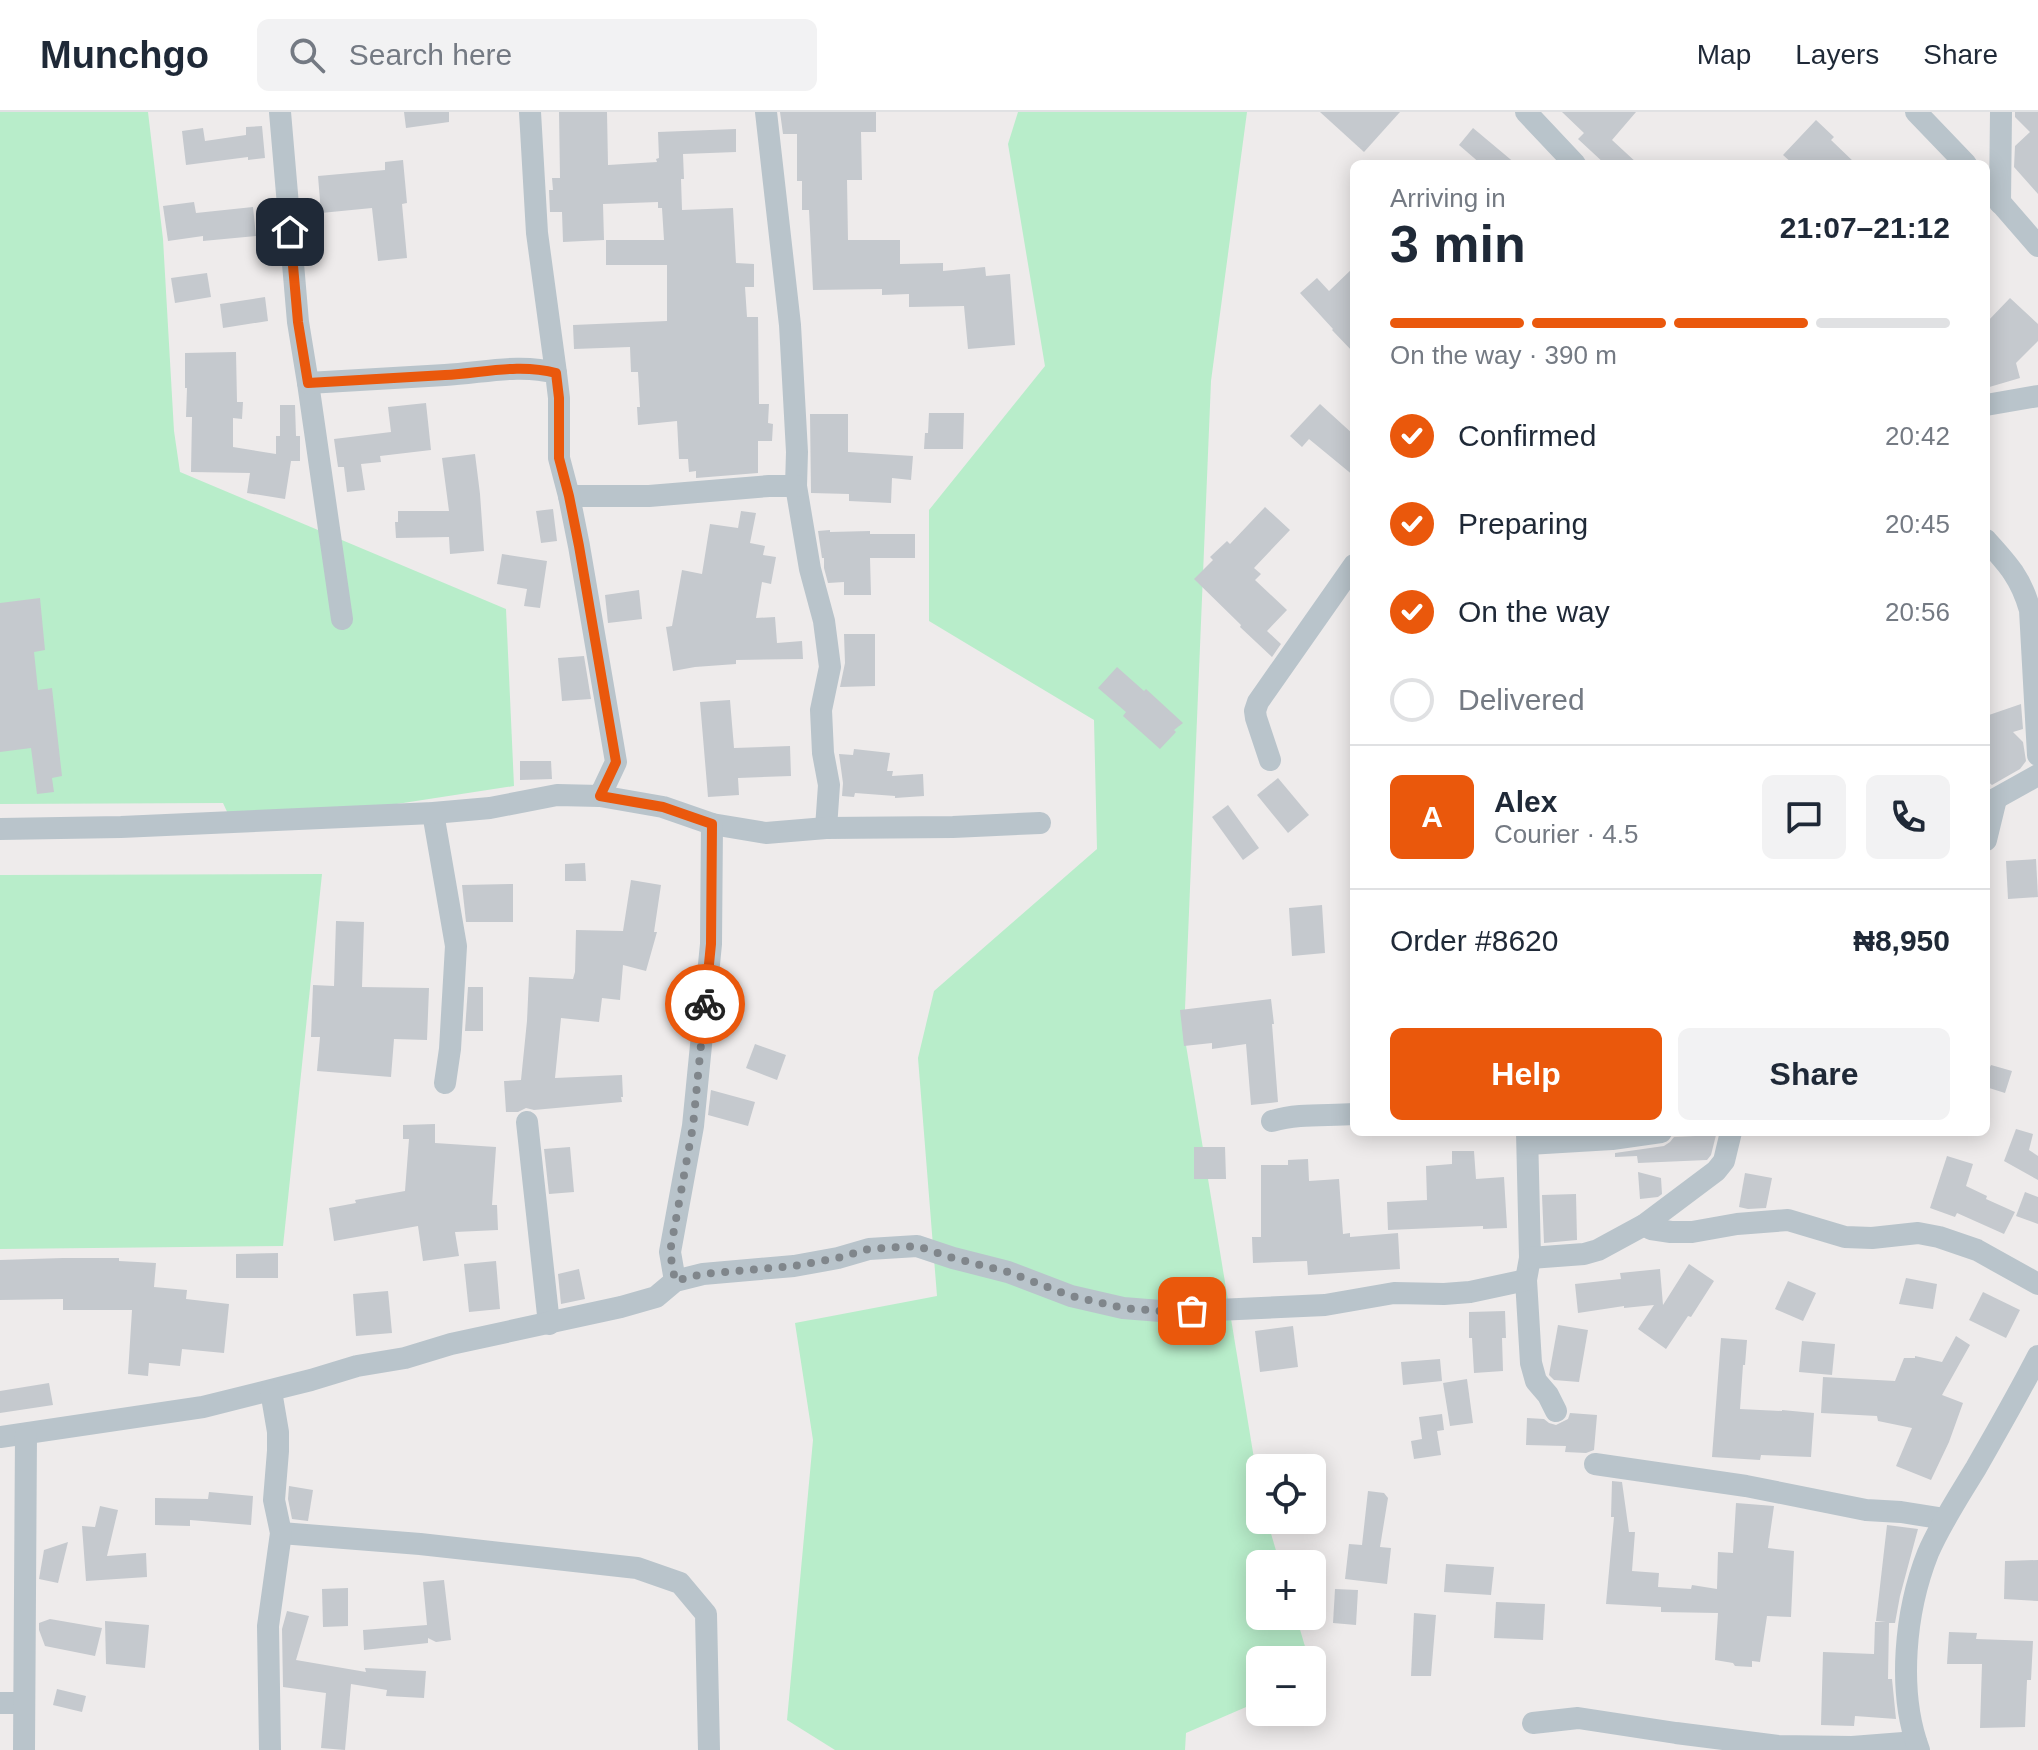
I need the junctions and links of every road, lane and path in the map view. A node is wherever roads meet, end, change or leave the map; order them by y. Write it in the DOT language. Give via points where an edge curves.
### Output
graph roads {
  1 [pos="280,112"];
  2 [pos="530,112"];
  3 [pos="766,112"];
  4 [pos="1526,112"];
  5 [pos="2001,112"];
  6 [pos="1928,117"];
  7 [pos="1571,160"];
  8 [pos="1963,160"];
  9 [pos="1993,194"];
  10 [pos="2038,246"];
  11 [pos="556,373"];
  12 [pos="308,383"];
  13 [pos="2038,396"];
  14 [pos="1990,404"];
  15 [pos="796,486"];
  16 [pos="569,496"];
  17 [pos="1990,544"];
  18 [pos="1350,571"];
  19 [pos="2031,592"];
  20 [pos="342,619"];
  21 [pos="2038,755"];
  22 [pos="1270,760"];
  23 [pos="2038,775"];
  24 [pos="600,796"];
  25 [pos="1991,801"];
  26 [pos="433,813"];
  27 [pos="1040,823"];
  28 [pos="712,824"];
  29 [pos="826,828"];
  30 [pos="0,829"];
  31 [pos="445,1083"];
  32 [pos="1350,1114"];
  33 [pos="1272,1121"];
  34 [pos="527,1122"];
  35 [pos="1633,1136"];
  36 [pos="1730,1136"];
  37 [pos="1528,1138"];
  38 [pos="1644,1225"];
  39 [pos="1528,1269"];
  40 [pos="675,1281"];
  41 [pos="2038,1284"];
  42 [pos="549,1324"];
  43 [pos="2038,1356"];
  44 [pos="271,1391"];
  45 [pos="1556,1411"];
  46 [pos="26,1434"];
  47 [pos="0,1437"];
  48 [pos="1595,1464"];
  49 [pos="1945,1519"];
  50 [pos="281,1533"];
  51 [pos="0,1703"];
  52 [pos="24,1703"];
  53 [pos="1533,1723"];
  54 [pos="1918,1746"];
  55 [pos="24,1750"];
  56 [pos="270,1750"];
  57 [pos="709,1750"];
  1 -- 12 [label="street"];
  2 -- 11 [label="street" via="537,233"];
  3 -- 15 [label="street" via="790,325"];
  4 -- 7 [label="street"];
  5 -- 9 [label="street"];
  6 -- 8 [label="street"];
  9 -- 10 [label="street"];
  11 -- 12 [label="street" via="518,368"];
  11 -- 16 [label="street" via="559,458"];
  12 -- 20 [label="street"];
  13 -- 14 [label="street"];
  15 -- 16 [label="street"];
  15 -- 29 [label="street" via="830,667 821,710 829,785"];
  16 -- 24 [label="street" via="616,762"];
  17 -- 19 [label="street"];
  18 -- 22 [label="street" via="1258,702 1256,718"];
  19 -- 21 [label="street"];
  23 -- 25 [label="street"];
  24 -- 26 [label="street" via="557,795"];
  24 -- 28 [label="street" via="663,807"];
  26 -- 30 [label="street"];
  26 -- 31 [label="street" via="456,946"];
  27 -- 29 [label="street"];
  28 -- 29 [label="street" via="766,833"];
  28 -- 40 [label="street" via="711,944 693,1126 670,1252"];
  32 -- 33 [label="street"];
  34 -- 42 [label="street"];
  35 -- 37 [label="street"];
  36 -- 38 [label="street" via="1716,1171"];
  37 -- 39 [label="street"];
  38 -- 39 [label="street" via="1598,1250"];
  38 -- 41 [label="street" via="1692,1232 1788,1220 1845,1237 1918,1233 1977,1250"];
  39 -- 40 [label="street" via="1457,1293 1394,1293 1325,1305 1173,1312 1071,1296 917,1246"];
  39 -- 45 [label="street" via="1531,1363"];
  40 -- 42 [label="street" via="656,1297"];
  42 -- 44 [label="street" via="357,1366"];
  43 -- 49 [label="street"];
  44 -- 46 [label="street" via="203,1407"];
  44 -- 50 [label="street" via="278,1432 273,1487"];
  46 -- 47 [label="street"];
  46 -- 52 [label="street"];
  48 -- 49 [label="street"];
  49 -- 54 [label="street" via="1928,1554 1909,1627 1906,1682"];
  50 -- 56 [label="street" via="268,1626"];
  50 -- 57 [label="street" via="637,1568 680,1583 706,1614"];
  51 -- 52 [label="street"];
  52 -- 55 [label="street"];
  53 -- 54 [label="street" via="1578,1718 1778,1746"];
}
